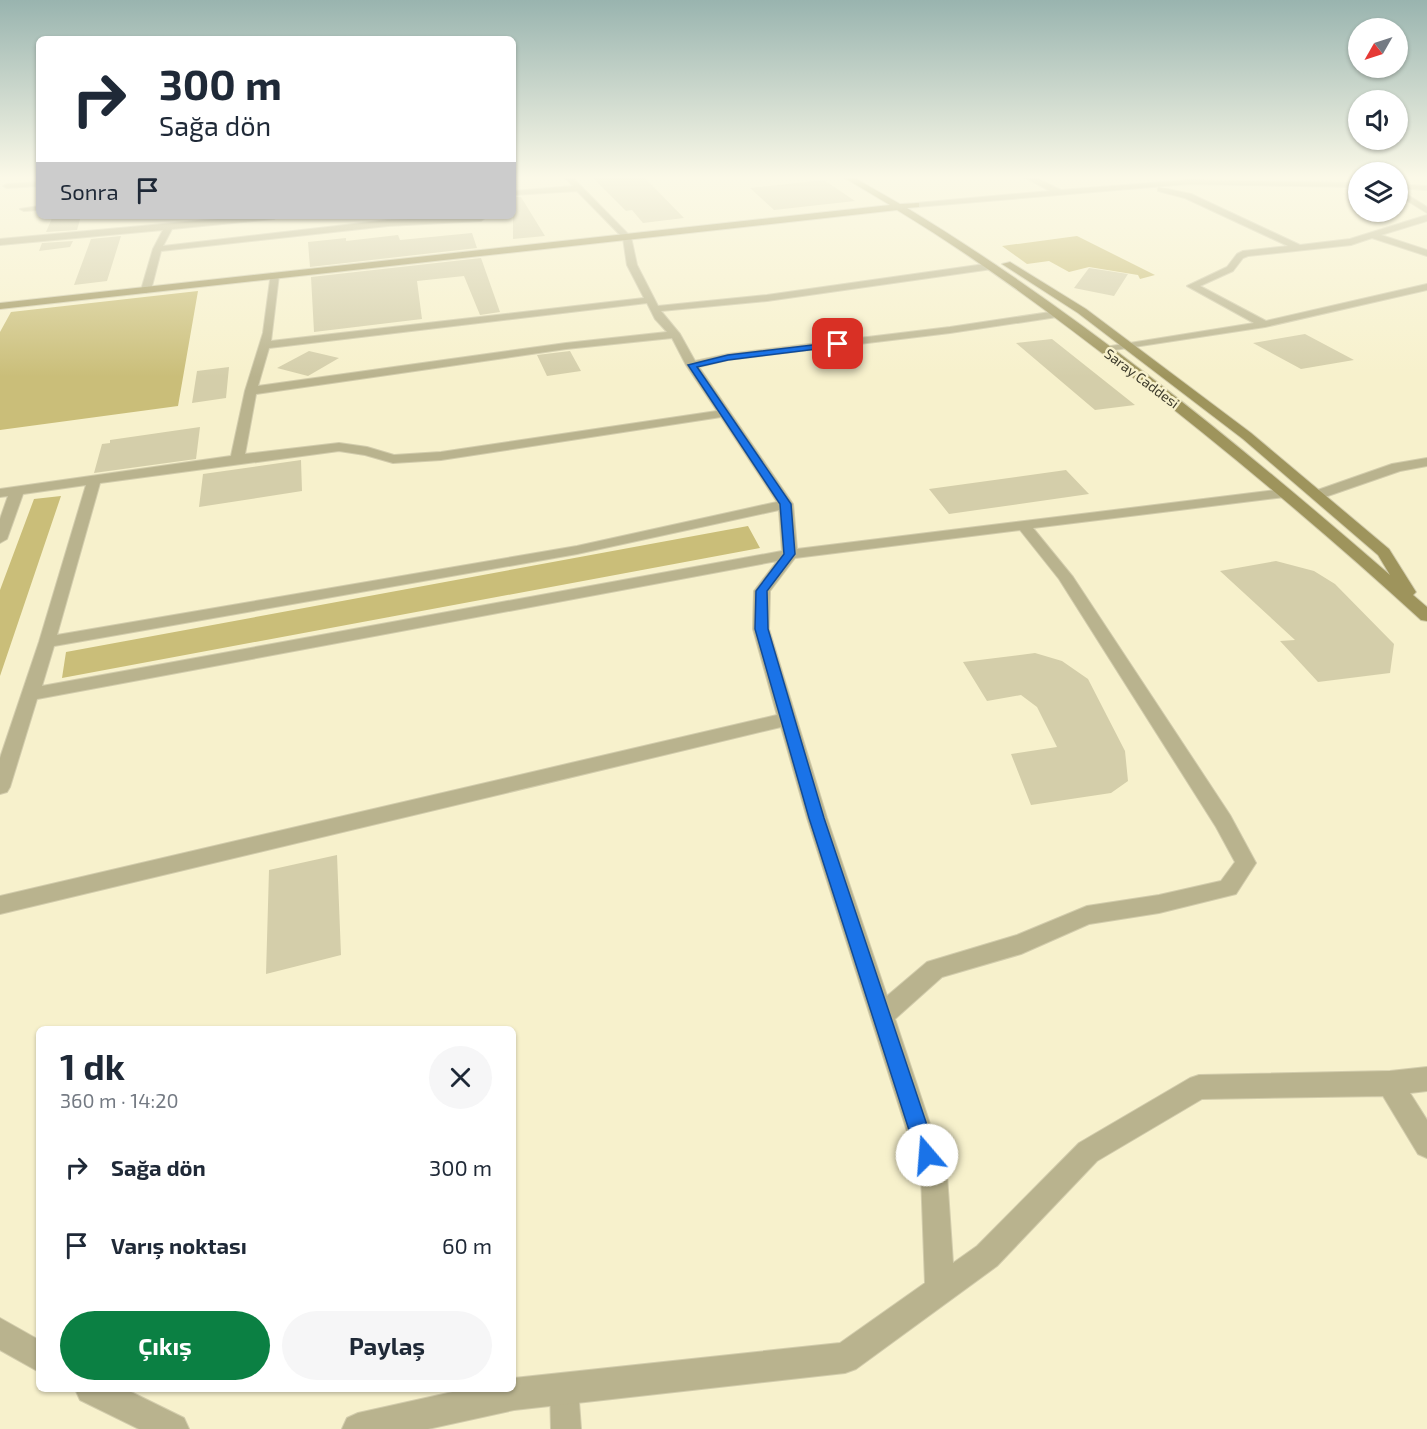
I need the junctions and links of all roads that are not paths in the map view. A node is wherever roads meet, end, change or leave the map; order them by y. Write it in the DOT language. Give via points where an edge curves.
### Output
graph roads {
  1 [pos="160,244"];
  2 [pos="204,244"];
  3 [pos="565,244"];
  4 [pos="628,244"];
  5 [pos="958,244"];
  6 [pos="977,244"];
  7 [pos="1291,244"];
  8 [pos="1333,244"];
  9 [pos="1399,244"];
  10 [pos="1298,247"];
  11 [pos="157,249"];
  12 [pos="1427,253"];
  13 [pos="992,266"];
  14 [pos="274,275"];
  15 [pos="1427,287"];
  16 [pos="146,290"];
  17 [pos="1415,290"];
  18 [pos="1427,295"];
  19 [pos="652,305"];
  20 [pos="0,306"];
  21 [pos="1057,314"];
  22 [pos="1265,324"];
  23 [pos="675,334"];
  24 [pos="264,345"];
  25 [pos="1130,346"];
  26 [pos="1105,350"];
  27 [pos="692,365"];
  28 [pos="251,391"];
  29 [pos="725,412"];
  30 [pos="237,459"];
  31 [pos="1427,462"];
  32 [pos="94,481"];
  33 [pos="17,491"];
  34 [pos="0,493"];
  35 [pos="1285,493"];
  36 [pos="1317,495"];
  37 [pos="786,504"];
  38 [pos="1023,525"];
  39 [pos="0,539"];
  40 [pos="790,554"];
  41 [pos="1422,611"];
  42 [pos="47,642"];
  43 [pos="30,694"];
  44 [pos="788,719"];
  45 [pos="0,787"];
  46 [pos="0,905"];
  47 [pos="882,1015"];
  48 [pos="1427,1079"];
  49 [pos="1390,1083"];
  50 [pos="1427,1145"];
  51 [pos="940,1291"];
  52 [pos="0,1333"];
  53 [pos="36,1356"];
  54 [pos="564,1388"];
  55 [pos="97,1392"];
  56 [pos="173,1429"];
  57 [pos="358,1429"];
  58 [pos="566,1429"];
  1 -- 11 [label="street"];
  2 -- 11 [label="street"];
  3 -- 14 [label="street"];
  4 -- 19 [label="street" via="632,265"];
  5 -- 13 [label="street, Saray Caddesi"];
  6 -- 25 [label="street, Saray Caddesi"];
  7 -- 10 [label="street"];
  8 -- 10 [label="street"];
  9 -- 12 [label="street"];
  10 -- 22 [label="street" via="1246,253 1230,269 1192,286"];
  11 -- 16 [label="street"];
  13 -- 19 [label="street" via="767,298"];
  13 -- 21 [label="street, Saray Caddesi"];
  14 -- 16 [label="street"];
  14 -- 24 [label="street"];
  15 -- 17 [label="street"];
  16 -- 20 [label="street"];
  17 -- 18 [label="street"];
  17 -- 22 [label="street"];
  19 -- 23 [label="street"];
  19 -- 24 [label="street"];
  21 -- 26 [label="street, Saray Caddesi"];
  21 -- 27 [label="street"];
  22 -- 25 [label="street"];
  23 -- 27 [label="street"];
  23 -- 28 [label="street"];
  24 -- 28 [label="street"];
  25 -- 26 [label="street"];
  25 -- 36 [label="street, Saray Caddesi"];
  26 -- 35 [label="street, Saray Caddesi"];
  27 -- 29 [label="street"];
  28 -- 30 [label="street"];
  29 -- 30 [label="street" via="441,456 393,459 339,447"];
  29 -- 37 [label="street"];
  30 -- 32 [label="street"];
  31 -- 36 [label="street" via="1397,467"];
  32 -- 33 [label="street"];
  32 -- 42 [label="street"];
  33 -- 34 [label="street"];
  33 -- 39 [label="street"];
  35 -- 38 [label="street"];
  35 -- 41 [label="street, Saray Caddesi"];
  36 -- 41 [label="street, Saray Caddesi" via="1384,552"];
  37 -- 40 [label="street"];
  37 -- 42 [label="street" via="578,550"];
  38 -- 40 [label="street"];
  38 -- 47 [label="street" via="1065,577 1223,820 1246,863 1228,888 1087,915 1021,944 935,969"];
  40 -- 43 [label="street"];
  40 -- 44 [label="street" via="762,591 761,629"];
  42 -- 43 [label="street"];
  43 -- 45 [label="street"];
  44 -- 46 [label="street"];
  44 -- 47 [label="street"];
  47 -- 51 [label="street" via="934,1175"];
  48 -- 49 [label="street"];
  49 -- 50 [label="street"];
  49 -- 51 [label="street" via="1198,1087 1088,1152 987,1256"];
  51 -- 54 [label="street" via="845,1358"];
  52 -- 53 [label="street"];
  54 -- 57 [label="street" via="514,1394"];
  54 -- 58 [label="lane"];
  55 -- 56 [label="street"];
}
